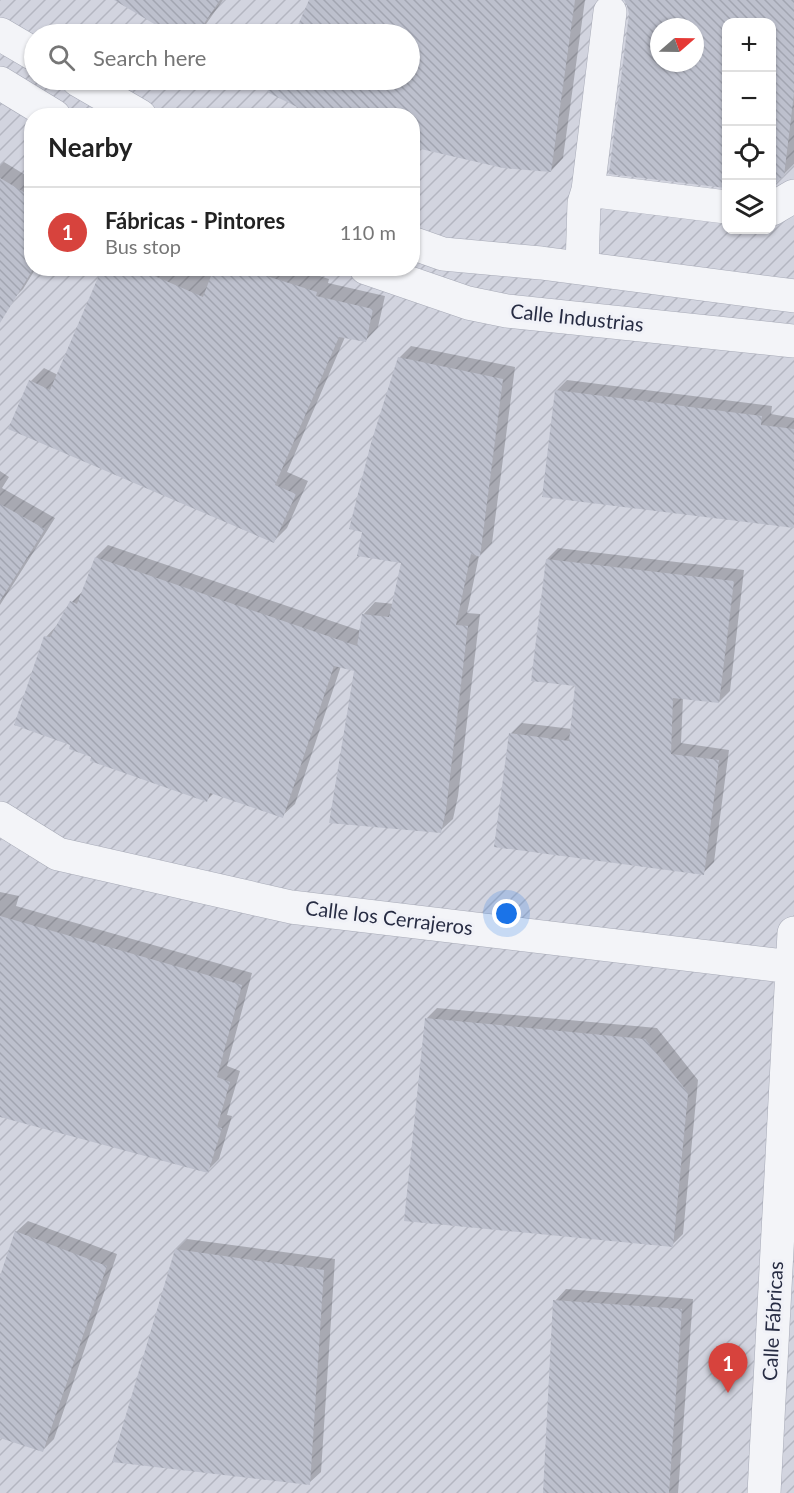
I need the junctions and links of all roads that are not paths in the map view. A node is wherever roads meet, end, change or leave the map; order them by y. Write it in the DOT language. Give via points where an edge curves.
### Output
graph roads {
  1 [pos="610,12"];
  2 [pos="0,34"];
  3 [pos="24,48"];
  4 [pos="0,83"];
  5 [pos="95,90"];
  6 [pos="41,108"];
  7 [pos="126,108"];
  8 [pos="588,190"];
  9 [pos="794,196"];
  10 [pos="722,207"];
  11 [pos="776,207"];
  12 [pos="420,246"];
  13 [pos="582,268"];
  14 [pos="389,276"];
  15 [pos="794,296"];
  16 [pos="794,341"];
  17 [pos="0,818"];
  18 [pos="794,933"];
  19 [pos="792,967"];
  20 [pos="764,1493"];
  1 -- 8 [label="street"];
  2 -- 3 [label="street"];
  4 -- 6 [label="street"];
  5 -- 7 [label="street"];
  8 -- 10 [label="street"];
  8 -- 13 [label="street"];
  9 -- 11 [label="street"];
  12 -- 13 [label="street" via="443,254"];
  13 -- 15 [label="street"];
  14 -- 16 [label="street, Calle Industrias" via="468,303 507,311"];
  17 -- 19 [label="street, Calle los Cerrajeros" via="58,854 291,907"];
  18 -- 19 [label="street, Calle Fábricas"];
  19 -- 20 [label="street, Calle Fábricas"];
}
